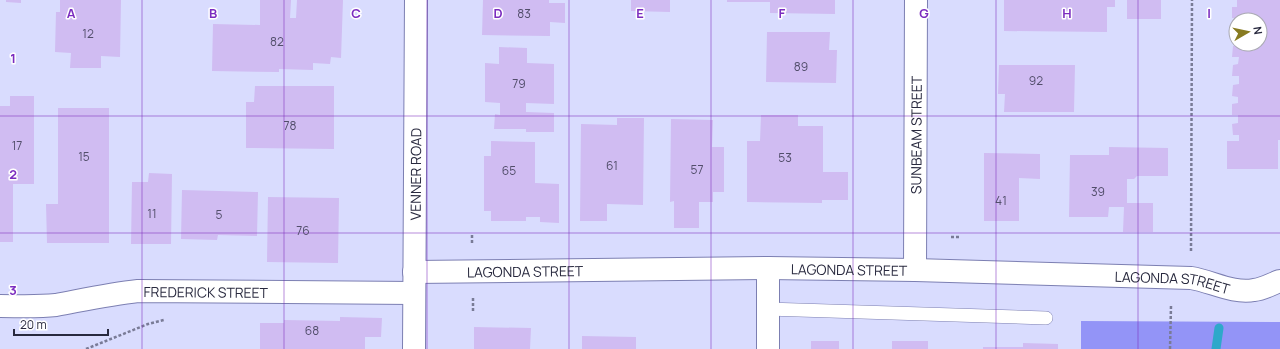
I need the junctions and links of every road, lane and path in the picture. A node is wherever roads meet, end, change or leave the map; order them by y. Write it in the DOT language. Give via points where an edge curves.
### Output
graph roads {
  1 [pos="416,0"];
  2 [pos="916,0"];
  3 [pos="1192,0"];
  4 [pos="472,235"];
  5 [pos="951,237"];
  6 [pos="960,237"];
  7 [pos="472,246"];
  8 [pos="768,268"];
  9 [pos="915,270"];
  10 [pos="1190,278"];
  11 [pos="1280,281"];
  12 [pos="414,283"];
  13 [pos="473,296"];
  14 [pos="0,306"];
  15 [pos="767,309"];
  16 [pos="473,312"];
  17 [pos="1172,312"];
  18 [pos="1046,318"];
  19 [pos="414,349"];
  20 [pos="768,349"];
  21 [pos="1170,349"];
  1 -- 12 [label="street, VENNER ROAD"];
  2 -- 9 [label="street, SUNBEAM STREET"];
  3 -- 10 [label="path"];
  4 -- 7 [label="path"];
  5 -- 6 [label="path"];
  8 -- 9 [label="street, LAGONDA STREET"];
  8 -- 12 [label="street, LAGONDA STREET"];
  8 -- 15 [label="street"];
  9 -- 10 [label="street, LAGONDA STREET"];
  10 -- 11 [label="street, LAGONDA STREET" via="1245,291 1266,288"];
  12 -- 14 [label="street, FREDERICK STREET" via="138,291 37,307"];
  12 -- 19 [label="street, VENNER ROAD"];
  13 -- 16 [label="path"];
  15 -- 18 [label="lane"];
  15 -- 20 [label="street"];
  17 -- 21 [label="path"];
}
